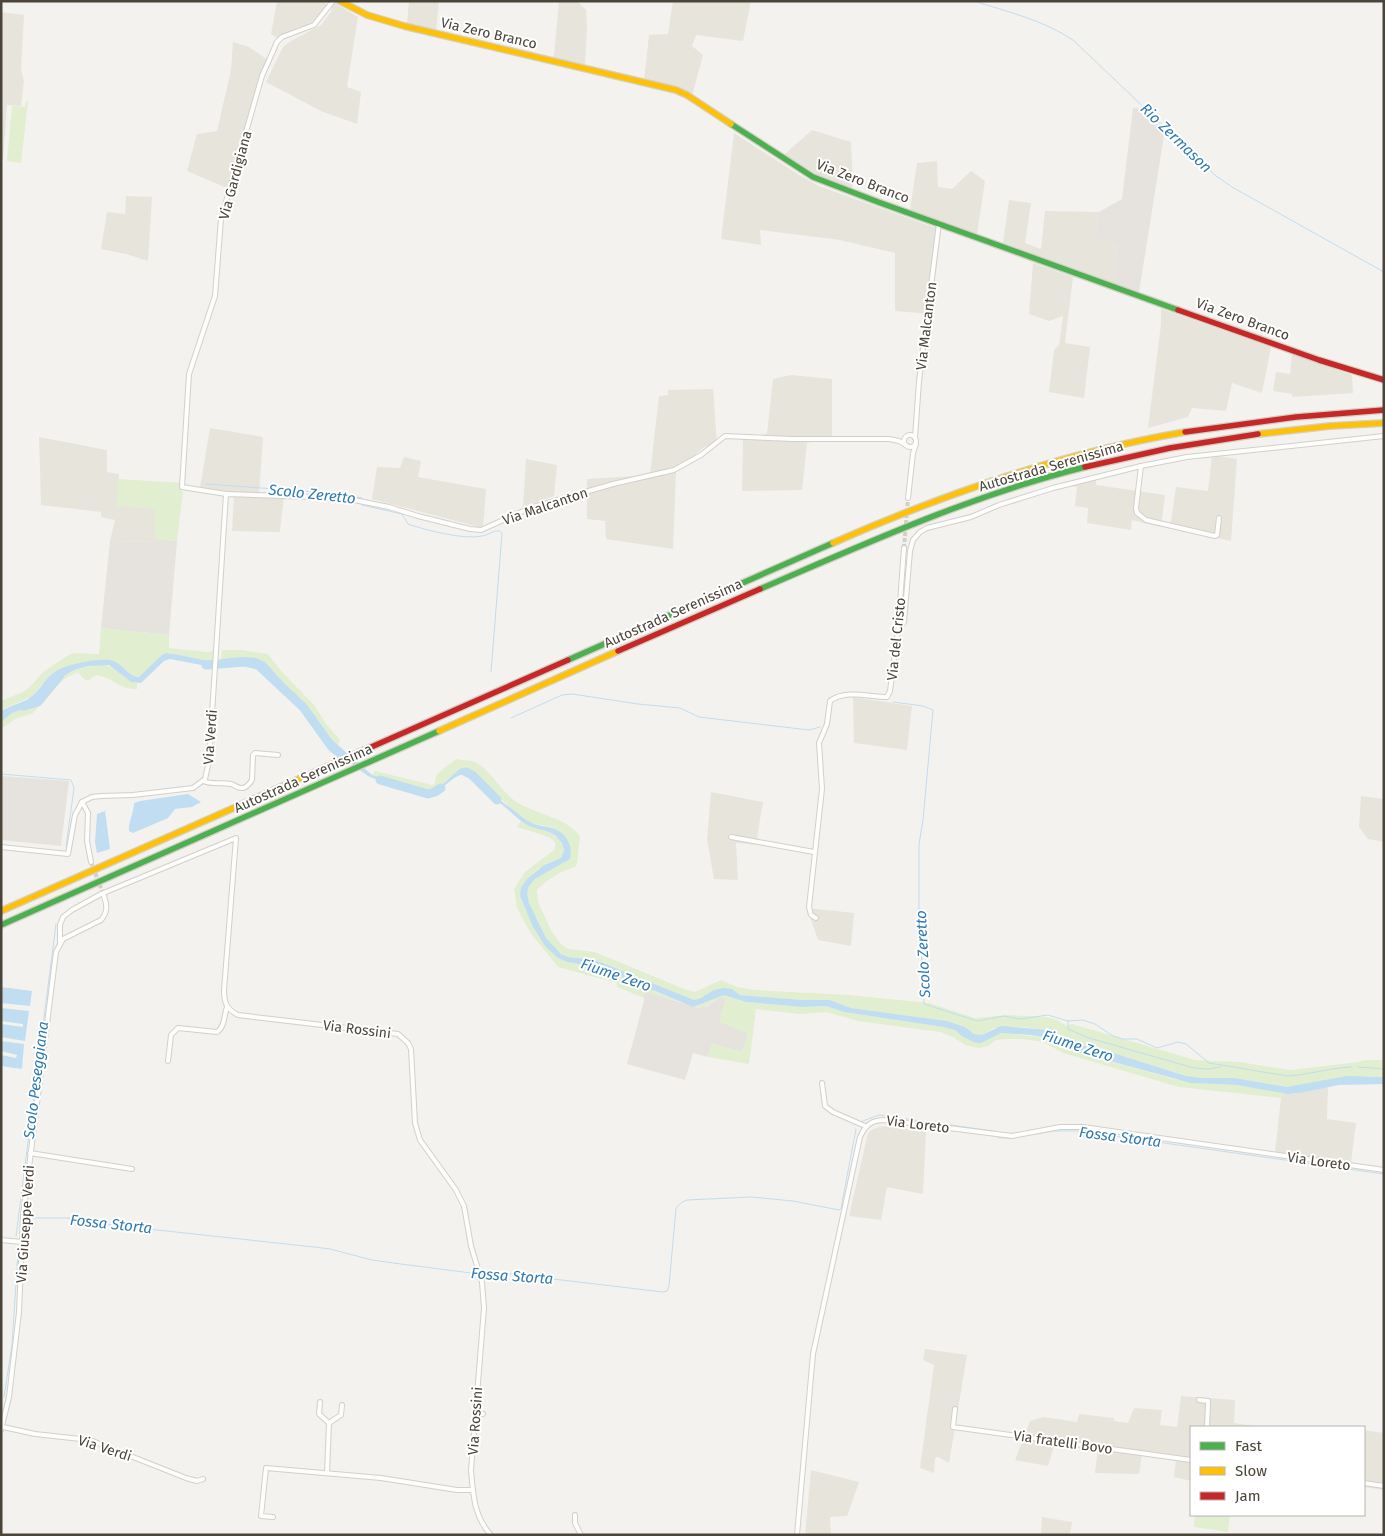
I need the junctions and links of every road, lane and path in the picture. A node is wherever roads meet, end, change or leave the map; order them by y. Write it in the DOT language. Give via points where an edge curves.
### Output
graph roads {
  1 [pos="333,1"];
  2 [pos="340,1"];
  3 [pos="940,223"];
  4 [pos="1384,380"];
  5 [pos="1384,410"];
  6 [pos="1384,424"];
  7 [pos="915,428"];
  8 [pos="907,436"];
  9 [pos="1384,436"];
  10 [pos="916,438"];
  11 [pos="899,441"];
  12 [pos="916,444"];
  13 [pos="907,446"];
  14 [pos="913,453"];
  15 [pos="1141,466"];
  16 [pos="226,494"];
  17 [pos="908,498"];
  18 [pos="1219,518"];
  19 [pos="904,548"];
  20 [pos="898,630"];
  21 [pos="278,755"];
  22 [pos="203,781"];
  23 [pos="82,802"];
  24 [pos="731,837"];
  25 [pos="1,847"];
  26 [pos="814,852"];
  27 [pos="91,862"];
  28 [pos="104,896"];
  29 [pos="1,911"];
  30 [pos="816,918"];
  31 [pos="1,925"];
  32 [pos="60,943"];
  33 [pos="227,1007"];
  34 [pos="168,1061"];
  35 [pos="822,1083"];
  36 [pos="865,1126"];
  37 [pos="30,1153"];
  38 [pos="132,1169"];
  39 [pos="1384,1170"];
  40 [pos="1,1240"];
  41 [pos="22,1242"];
  42 [pos="1199,1400"];
  43 [pos="320,1402"];
  44 [pos="342,1405"];
  45 [pos="955,1409"];
  46 [pos="475,1413"];
  47 [pos="483,1414"];
  48 [pos="329,1423"];
  49 [pos="1206,1426"];
  50 [pos="2,1428"];
  51 [pos="1190,1460"];
  52 [pos="327,1473"];
  53 [pos="203,1479"];
  54 [pos="1365,1483"];
  55 [pos="1384,1486"];
  56 [pos="473,1490"];
  57 [pos="575,1515"];
  58 [pos="273,1517"];
  59 [pos="491,1535"];
  60 [pos="581,1535"];
  61 [pos="797,1535"];
  1 -- 16 [label="street, Via Gardigiana" via="314,25 276,42 262,76 221,219 215,296 189,374 182,487"];
  2 -- 3 [label="main road, Via Zero Branco" via="367,15 404,26 676,90 813,176"];
  3 -- 4 [label="main road, Via Zero Branco"];
  3 -- 7 [label="street, Via Malcanton"];
  5 -- 29 [label="main road, Autostrada Serenissima" via="1282,417 1182,431 1044,464 961,490 858,532"];
  6 -- 31 [label="main road, Autostrada Serenissima" via="1283,430 1184,445 1110,460 963,504 717,607"];
  7 -- 8 [label="street, Via Malcanton"];
  7 -- 10 [label="street, Via Malcanton"];
  8 -- 10 [label="street"];
  8 -- 11 [label="street, Via Malcanton"];
  8 -- 13 [label="street" via="904,441"];
  9 -- 15 [label="street" via="1187,457"];
  10 -- 12 [label="street"];
  11 -- 13 [label="street, Via Malcanton"];
  11 -- 16 [label="street, Via Malcanton" via="725,436 674,470 530,508 481,530 334,497"];
  12 -- 13 [label="street"];
  12 -- 14 [label="street"];
  13 -- 14 [label="street"];
  14 -- 17 [label="street"];
  15 -- 18 [label="street" via="1136,508 1146,520 1217,536"];
  15 -- 20 [label="street" via="1053,488 920,532 910,551 904,622"];
  16 -- 22 [label="street, Via Verdi" via="210,762"];
  19 -- 20 [label="street, Via del Cristo"];
  20 -- 26 [label="street, Via del Cristo" via="887,698 842,694 830,701 827,724 819,743 822,789"];
  21 -- 22 [label="street" via="255,753 252,780 242,788"];
  22 -- 23 [label="street, Via Verdi" via="193,788 133,796 92,797"];
  23 -- 25 [label="street" via="75,815 68,854"];
  23 -- 27 [label="street" via="88,813 86,841"];
  24 -- 26 [label="street"];
  26 -- 30 [label="street, Via del Cristo" via="809,908"];
  28 -- 32 [label="street" via="107,907 101,920"];
  32 -- 33 [label="street" via="63,917 78,906 236,838 224,990"];
  32 -- 37 [label="street, Via Giuseppe Verdi"];
  33 -- 34 [label="street" via="223,1025 217,1032 178,1028 171,1036"];
  33 -- 46 [label="street, Via Rossini" via="238,1015 398,1034 411,1049 418,1134 464,1206 482,1282 484,1308"];
  35 -- 36 [label="street" via="825,1106"];
  36 -- 39 [label="street, Via Loreto" via="886,1120 1012,1136 1060,1127 1083,1127"];
  36 -- 61 [label="street" via="814,1354"];
  37 -- 38 [label="street"];
  37 -- 41 [label="street, Via Giuseppe Verdi"];
  40 -- 41 [label="street"];
  41 -- 50 [label="street, Via Giuseppe Verdi" via="19,1312"];
  42 -- 49 [label="street" via="1208,1401"];
  43 -- 48 [label="street" via="319,1414"];
  44 -- 48 [label="street" via="341,1415"];
  45 -- 51 [label="street, Via fratelli Bovo" via="953,1427"];
  46 -- 47 [label="street"];
  46 -- 56 [label="street, Via Rossini"];
  48 -- 52 [label="street"];
  50 -- 53 [label="street, Via Verdi" via="90,1440 186,1478"];
  52 -- 56 [label="street"];
  52 -- 58 [label="street" via="266,1468 261,1516"];
  54 -- 55 [label="street"];
  56 -- 59 [label="street, Via Rossini" via="479,1520"];
  57 -- 60 [label="street"];
}
